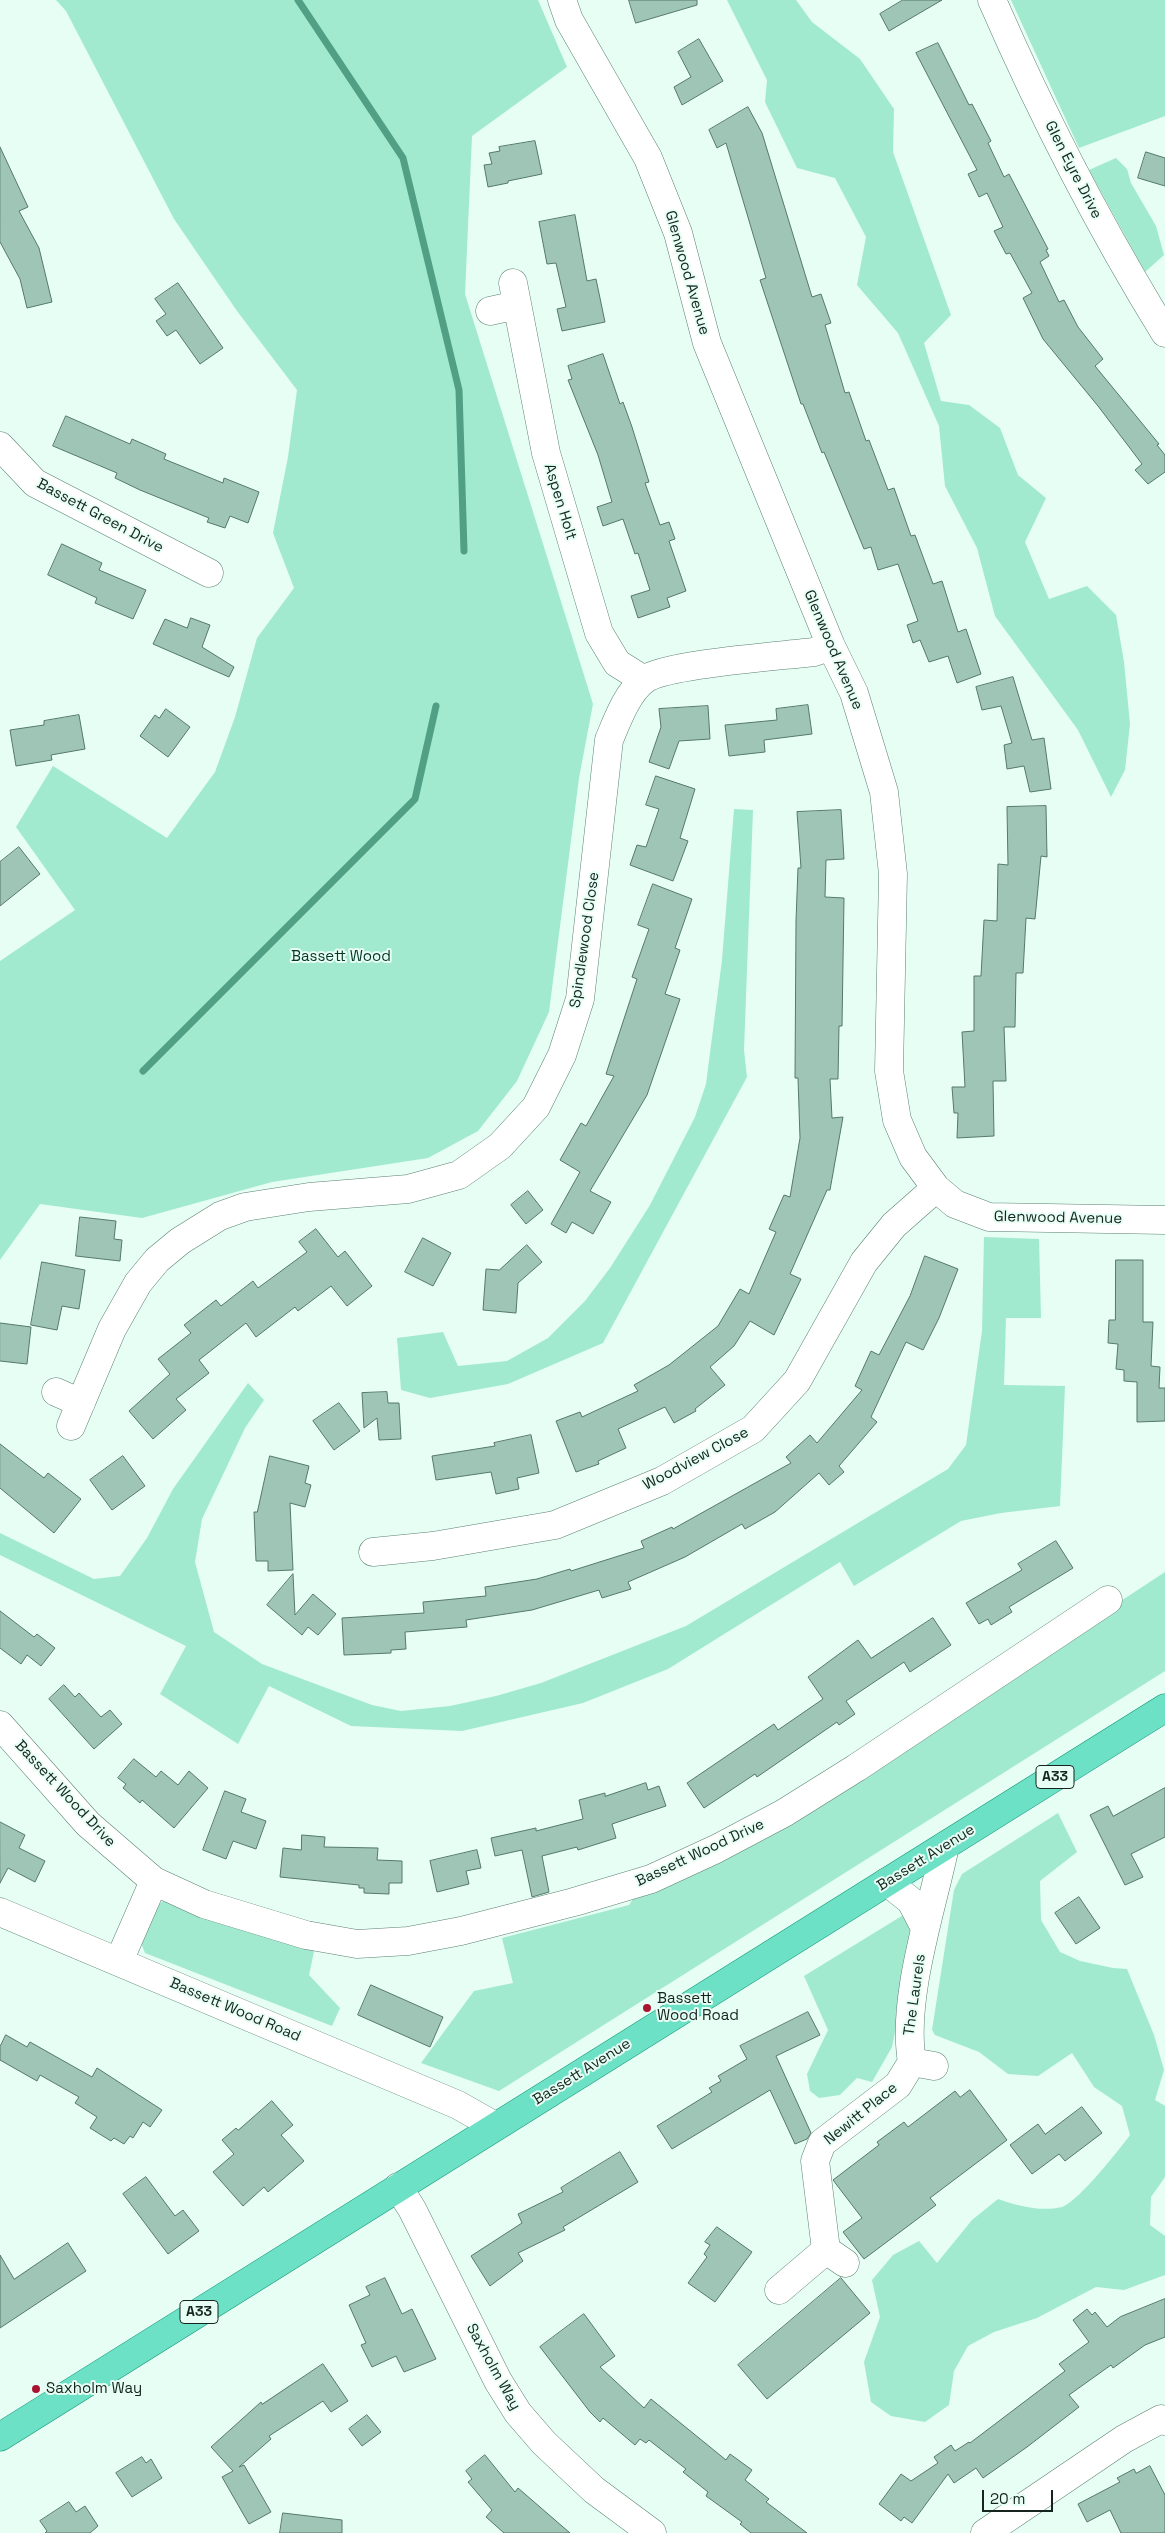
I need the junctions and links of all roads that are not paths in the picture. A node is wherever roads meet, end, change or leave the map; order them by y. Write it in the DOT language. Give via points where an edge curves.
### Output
graph roads {
  1 [pos="562,0"];
  2 [pos="992,0"];
  3 [pos="490,312"];
  4 [pos="1165,333"];
  5 [pos="0,446"];
  6 [pos="209,574"];
  7 [pos="831,646"];
  8 [pos="644,680"];
  9 [pos="936,1188"];
  10 [pos="1165,1220"];
  11 [pos="56,1392"];
  12 [pos="373,1552"];
  13 [pos="1108,1600"];
  14 [pos="1165,1708"];
  15 [pos="0,1725"];
  16 [pos="945,1846"];
  17 [pos="154,1881"];
  18 [pos="887,1882"];
  19 [pos="0,1912"];
  20 [pos="925,1928"];
  21 [pos="119,1961"];
  22 [pos="923,2064"];
  23 [pos="495,2126"];
  24 [pos="398,2187"];
  25 [pos="779,2290"];
  26 [pos="1165,2420"];
  27 [pos="0,2437"];
  28 [pos="652,2533"];
  29 [pos="985,2533"];
  1 -- 7 [label="street, Glenwood Avenue" via="569,20 648,158 678,233 707,343"];
  2 -- 4 [label="street, Glen Eyre Drive" via="1020,66 1069,164"];
  3 -- 8 [label="street, Aspen Holt" via="515,294 546,453 599,633 618,663"];
  5 -- 6 [label="street, Bassett Green Drive" via="35,483"];
  7 -- 8 [label="street" via="814,652 669,670"];
  7 -- 9 [label="street, Glenwood Avenue" via="854,693 884,792 894,874 889,1071 897,1120 913,1157"];
  8 -- 11 [label="street, Spindlewood Close" via="623,707 609,740 580,999 562,1055 536,1107 500,1146 459,1175 408,1189 309,1197 245,1207 220,1216 180,1241 157,1260 138,1283 112,1329 76,1414"];
  9 -- 10 [label="street, Glenwood Avenue" via="955,1204 989,1217"];
  9 -- 12 [label="street, Woodview Close" via="894,1225 864,1262 797,1381 753,1429 662,1481 555,1525 433,1546"];
  13 -- 17 [label="street, Bassett Wood Drive" via="784,1813 651,1879 574,1902 408,1941 356,1944 255,1921 204,1904"];
  14 -- 16 [label="main road, Bassett Avenue / A33"];
  15 -- 17 [label="street, Bassett Wood Drive" via="88,1824"];
  16 -- 18 [label="main road, Bassett Avenue / A33"];
  16 -- 20 [label="street, The Laurels"];
  17 -- 21 [label="street"];
  18 -- 20 [label="street" via="911,1901"];
  18 -- 23 [label="main road, Bassett Avenue / A33"];
  19 -- 21 [label="street, Bassett Wood Road"];
  20 -- 22 [label="street, The Laurels" via="909,2045"];
  21 -- 23 [label="street, Bassett Wood Road" via="458,2105"];
  22 -- 25 [label="street, Newitt Place" via="822,2143 815,2161 835,2256"];
  23 -- 24 [label="main road, Bassett Avenue / A33"];
  24 -- 27 [label="main road, Bassett Avenue / A33"];
  24 -- 28 [label="street, Saxholm Way" via="498,2381 518,2413 544,2443 594,2490"];
  26 -- 29 [label="street" via="1124,2439"];
}
